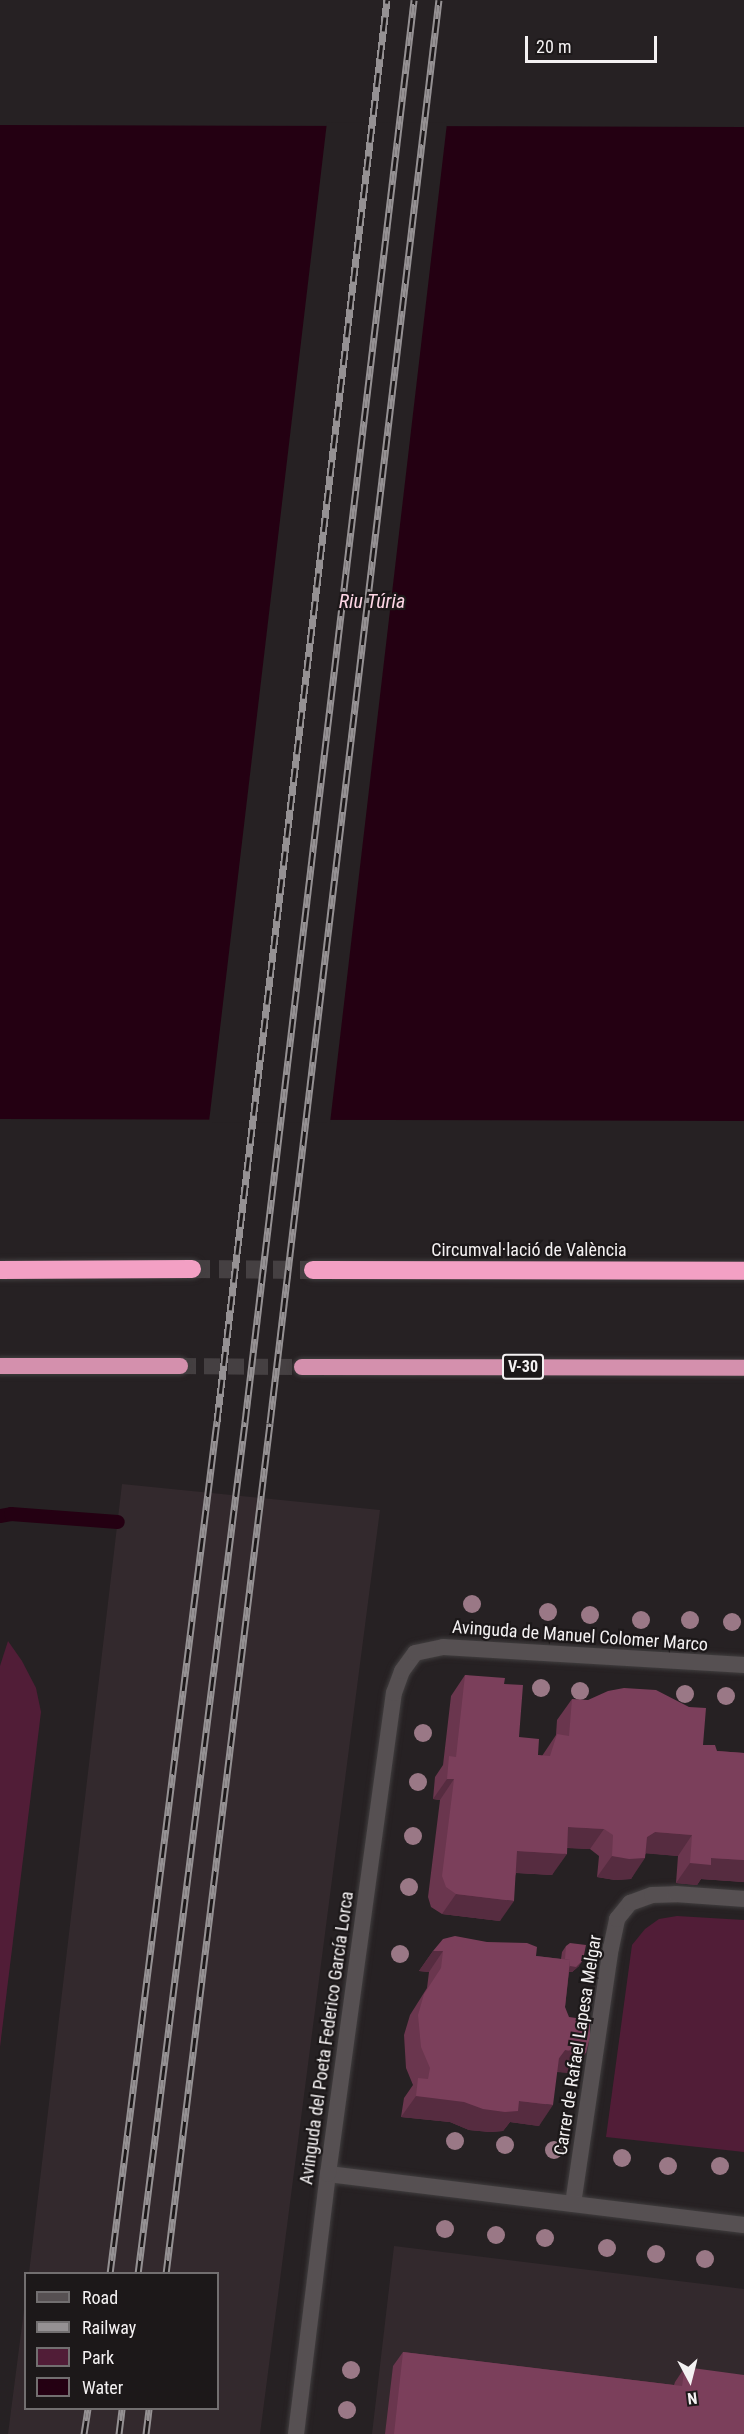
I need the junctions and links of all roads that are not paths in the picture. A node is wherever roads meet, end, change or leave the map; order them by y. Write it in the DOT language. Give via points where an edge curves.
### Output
graph roads {
  1 [pos="192,1269"];
  2 [pos="0,1270"];
  3 [pos="313,1270"];
  4 [pos="744,1272"];
  5 [pos="0,1366"];
  6 [pos="180,1366"];
  7 [pos="302,1367"];
  8 [pos="744,1368"];
  9 [pos="415,1653"];
  10 [pos="744,1665"];
  11 [pos="744,1899"];
  12 [pos="328,2174"];
  13 [pos="573,2204"];
  14 [pos="744,2225"];
  15 [pos="296,2434"];
  1 -- 2 [label="highway"];
  3 -- 4 [label="highway, Circumval·lació de València"];
  5 -- 6 [label="highway"];
  7 -- 8 [label="highway, V-30"];
  9 -- 10 [label="street, Avinguda de Manuel Colomer Marco" via="443,1647"];
  9 -- 12 [label="street, Avinguda del Poeta Federico García Lorca" via="402,1671 394,1693"];
  11 -- 13 [label="street, Carrer de Rafael Lapesa Melgar" via="652,1895 630,1903 618,1920"];
  12 -- 13 [label="street"];
  12 -- 15 [label="street, Avinguda del Poeta Federico García Lorca"];
  13 -- 14 [label="street"];
}
